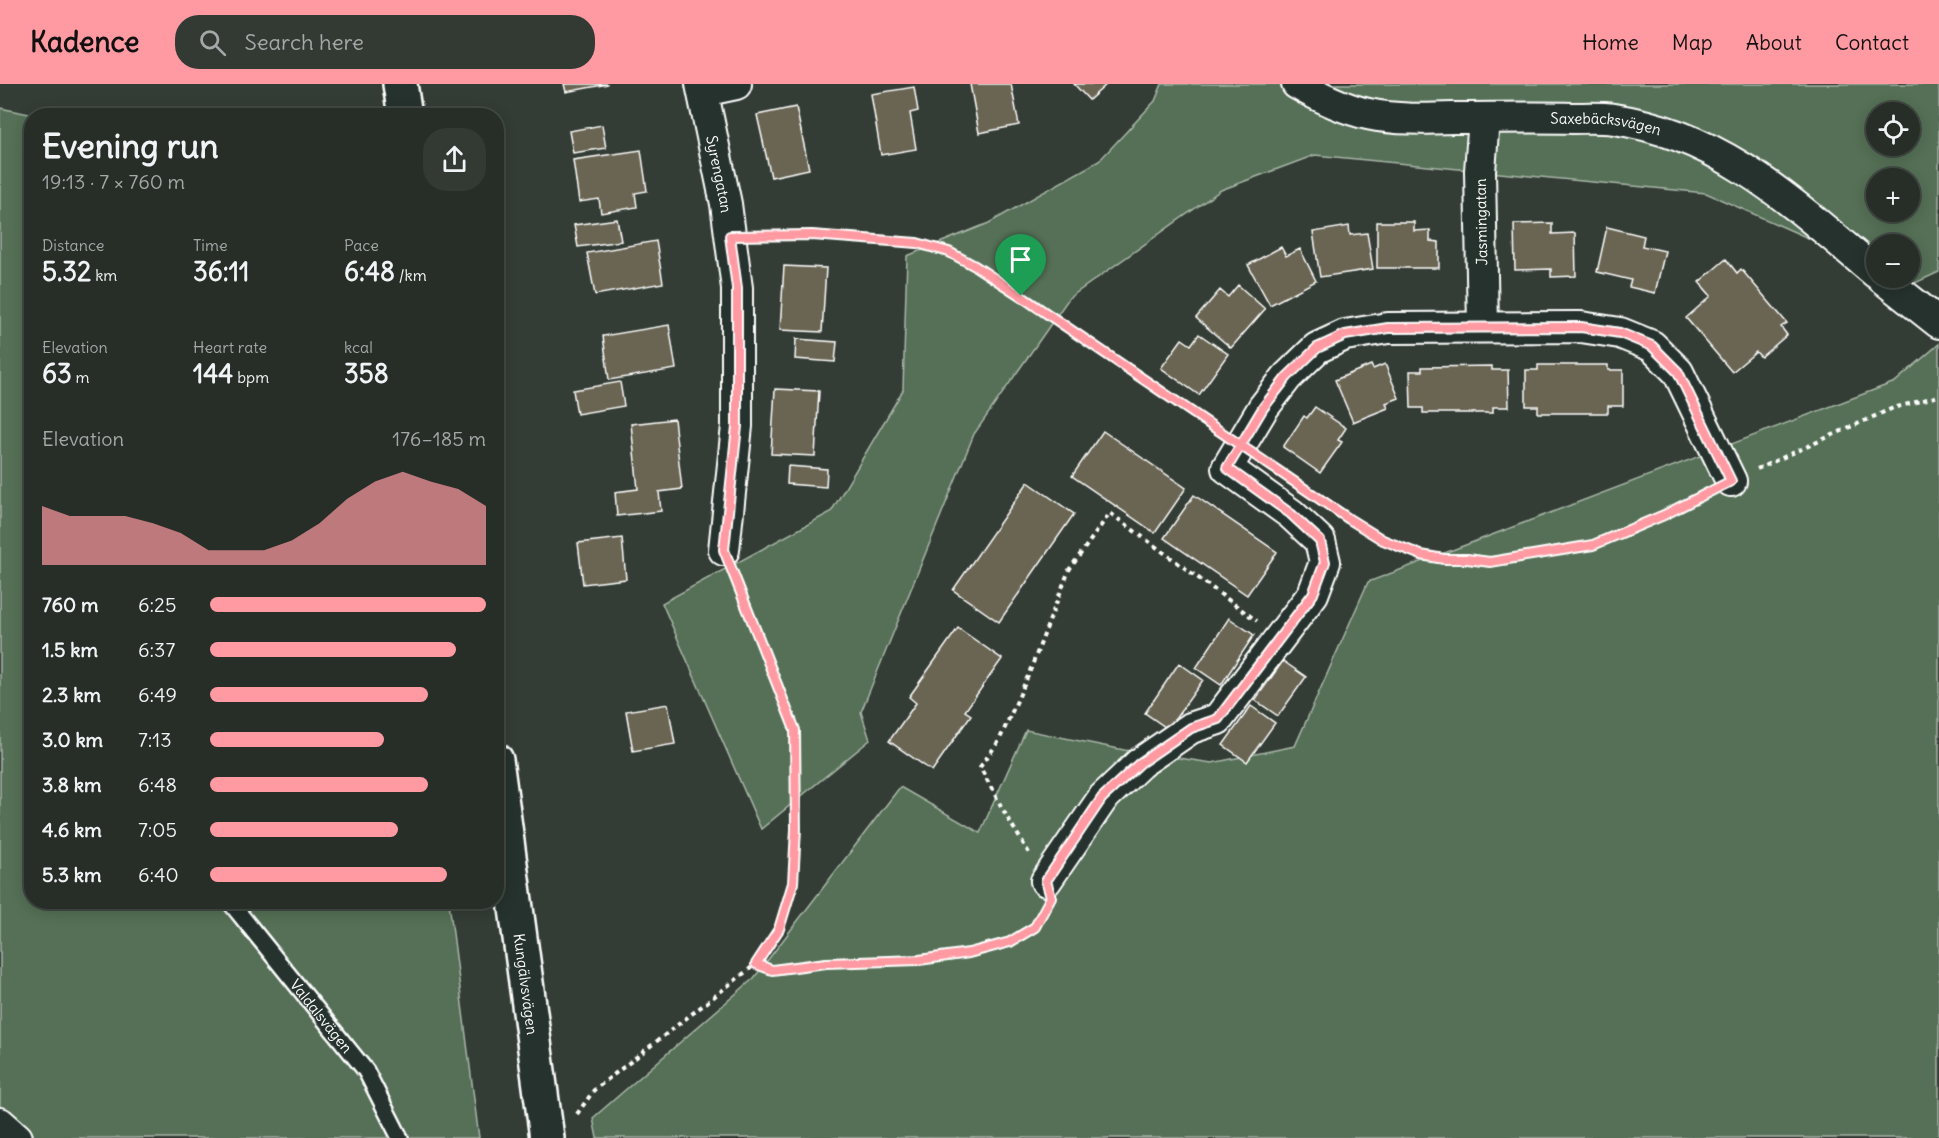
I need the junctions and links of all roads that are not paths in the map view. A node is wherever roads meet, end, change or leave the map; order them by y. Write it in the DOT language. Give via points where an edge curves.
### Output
graph roads {
  1 [pos="400,84"];
  2 [pos="736,84"];
  3 [pos="1297,84"];
  4 [pos="702,87"];
  5 [pos="404,108"];
  6 [pos="1484,118"];
  7 [pos="1866,265"];
  8 [pos="1895,288"];
  9 [pos="1939,322"];
  10 [pos="1483,327"];
  11 [pos="1731,481"];
  12 [pos="724,550"];
  13 [pos="504,821"];
  14 [pos="1046,881"];
  15 [pos="236,909"];
  16 [pos="0,1123"];
  17 [pos="560,1130"];
  18 [pos="16,1138"];
  19 [pos="400,1138"];
  1 -- 5 [label="main road"];
  2 -- 4 [label="street"];
  3 -- 6 [label="street, Saxebäcksvägen" via="1368,114 1415,119"];
  4 -- 12 [label="street, Syrengatan" via="726,204 737,288 737,426"];
  6 -- 7 [label="street, Saxebäcksvägen" via="1613,119 1665,131 1707,147 1780,194"];
  6 -- 10 [label="street, Jasmingatan" via="1480,171"];
  8 -- 9 [label="street"];
  10 -- 11 [label="street" via="1581,327 1620,333 1652,346 1678,372"];
  10 -- 14 [label="street" via="1388,328 1345,335 1317,348 1287,377 1227,468 1291,514 1320,541 1325,562 1313,594 1218,719 1191,728 1140,763 1102,798"];
  13 -- 17 [label="main road, Kungälvsvägen" via="535,1057"];
  15 -- 19 [label="lane, Valdalsvägen" via="366,1071"];
  16 -- 18 [label="street"];
}
